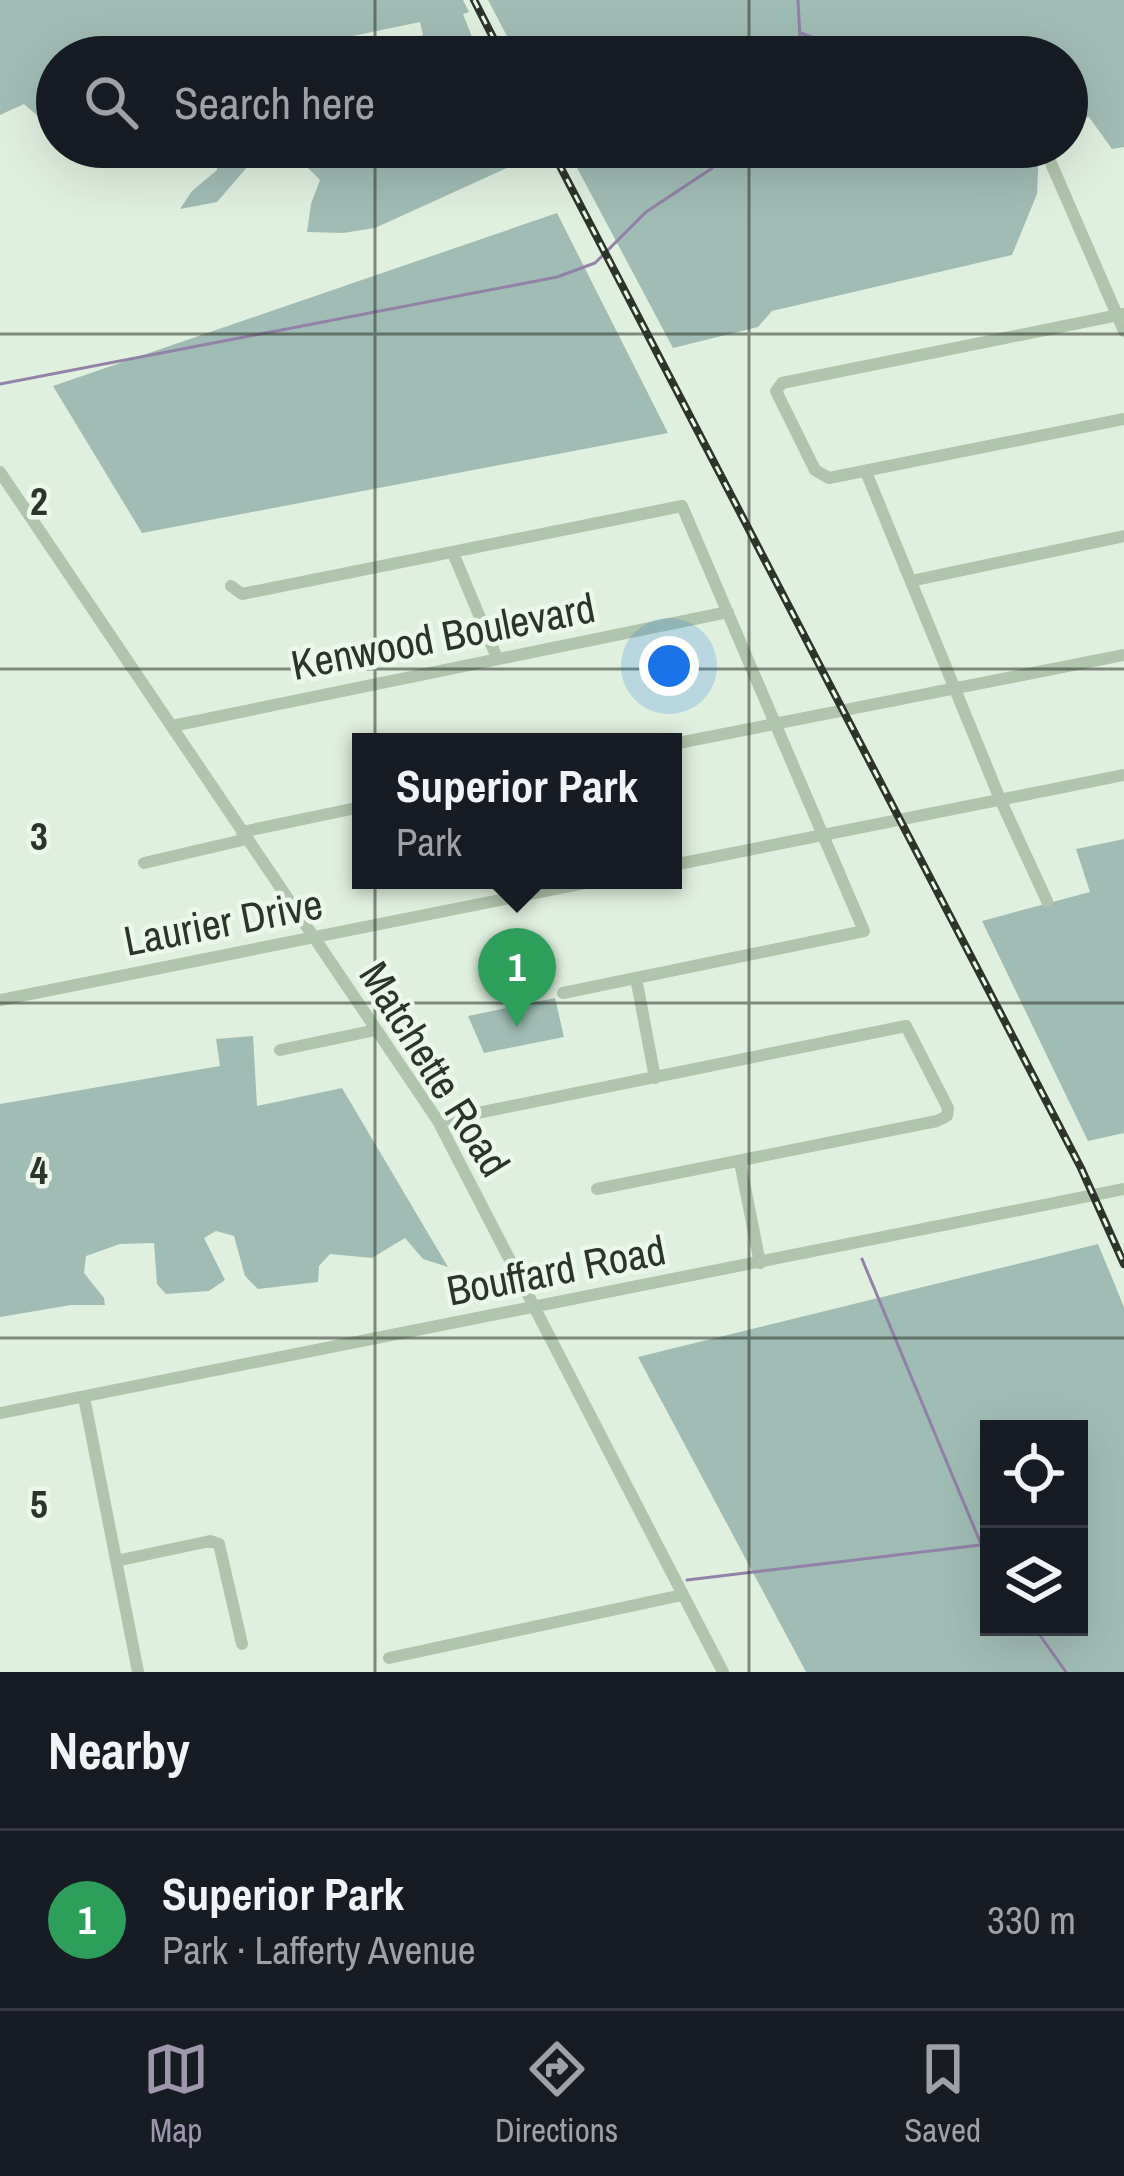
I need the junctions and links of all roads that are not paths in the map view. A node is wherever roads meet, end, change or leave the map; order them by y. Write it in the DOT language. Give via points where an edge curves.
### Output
graph roads {
  1 [pos="1054,168"];
  2 [pos="1121,315"];
  3 [pos="1124,331"];
  4 [pos="1124,418"];
  5 [pos="0,472"];
  6 [pos="866,472"];
  7 [pos="1124,536"];
  8 [pos="453,553"];
  9 [pos="911,580"];
  10 [pos="231,586"];
  11 [pos="728,612"];
  12 [pos="1124,655"];
  13 [pos="497,658"];
  14 [pos="955,688"];
  15 [pos="775,723"];
  16 [pos="172,727"];
  17 [pos="682,741"];
  18 [pos="1124,775"];
  19 [pos="1000,800"];
  20 [pos="352,808"];
  21 [pos="245,835"];
  22 [pos="823,835"];
  23 [pos="144,863"];
  24 [pos="682,863"];
  25 [pos="556,889"];
  26 [pos="1047,901"];
  27 [pos="312,938"];
  28 [pos="636,978"];
  29 [pos="563,993"];
  30 [pos="0,1000"];
  31 [pos="376,1030"];
  32 [pos="280,1050"];
  33 [pos="655,1078"];
  34 [pos="438,1121"];
  35 [pos="740,1162"];
  36 [pos="597,1189"];
  37 [pos="1124,1189"];
  38 [pos="760,1263"];
  39 [pos="533,1308"];
  40 [pos="84,1397"];
  41 [pos="0,1413"];
  42 [pos="116,1562"];
  43 [pos="682,1595"];
  44 [pos="242,1644"];
  45 [pos="389,1658"];
  46 [pos="138,1672"];
  47 [pos="723,1672"];
  1 -- 2 [label="street"];
  2 -- 3 [label="street"];
  2 -- 6 [label="street" via="782,382 777,396 815,470 829,478"];
  4 -- 6 [label="street"];
  5 -- 16 [label="street, Matchette Road"];
  6 -- 9 [label="street"];
  7 -- 9 [label="street"];
  8 -- 10 [label="street" via="242,594"];
  8 -- 11 [label="street" via="682,506"];
  8 -- 13 [label="street"];
  9 -- 14 [label="street"];
  11 -- 13 [label="street, Kenwood Boulevard"];
  11 -- 15 [label="street"];
  12 -- 14 [label="street"];
  13 -- 16 [label="street, Kenwood Boulevard"];
  14 -- 15 [label="street"];
  14 -- 19 [label="street"];
  15 -- 17 [label="street"];
  15 -- 22 [label="street"];
  16 -- 21 [label="street, Matchette Road"];
  18 -- 19 [label="street"];
  19 -- 22 [label="street"];
  19 -- 26 [label="street"];
  20 -- 21 [label="street"];
  21 -- 23 [label="street"];
  21 -- 27 [label="street, Matchette Road"];
  22 -- 24 [label="street"];
  22 -- 28 [label="street" via="864,931"];
  25 -- 27 [label="street, Laurier Drive"];
  27 -- 30 [label="street, Laurier Drive"];
  27 -- 31 [label="street, Matchette Road"];
  28 -- 29 [label="street"];
  28 -- 33 [label="street"];
  31 -- 32 [label="street"];
  31 -- 34 [label="street, Matchette Road"];
  33 -- 34 [label="street"];
  33 -- 35 [label="street" via="906,1026 948,1108 947,1116"];
  34 -- 39 [label="street, Matchette Road"];
  35 -- 36 [label="street"];
  35 -- 38 [label="street"];
  37 -- 38 [label="street, Bouffard Road"];
  38 -- 39 [label="street, Bouffard Road"];
  39 -- 40 [label="street, Bouffard Road"];
  39 -- 43 [label="street, Matchette Road"];
  40 -- 41 [label="street, Bouffard Road"];
  40 -- 42 [label="street"];
  42 -- 44 [label="street" via="219,1544"];
  42 -- 46 [label="street"];
  43 -- 45 [label="street"];
  43 -- 47 [label="street, Matchette Road"];
}
